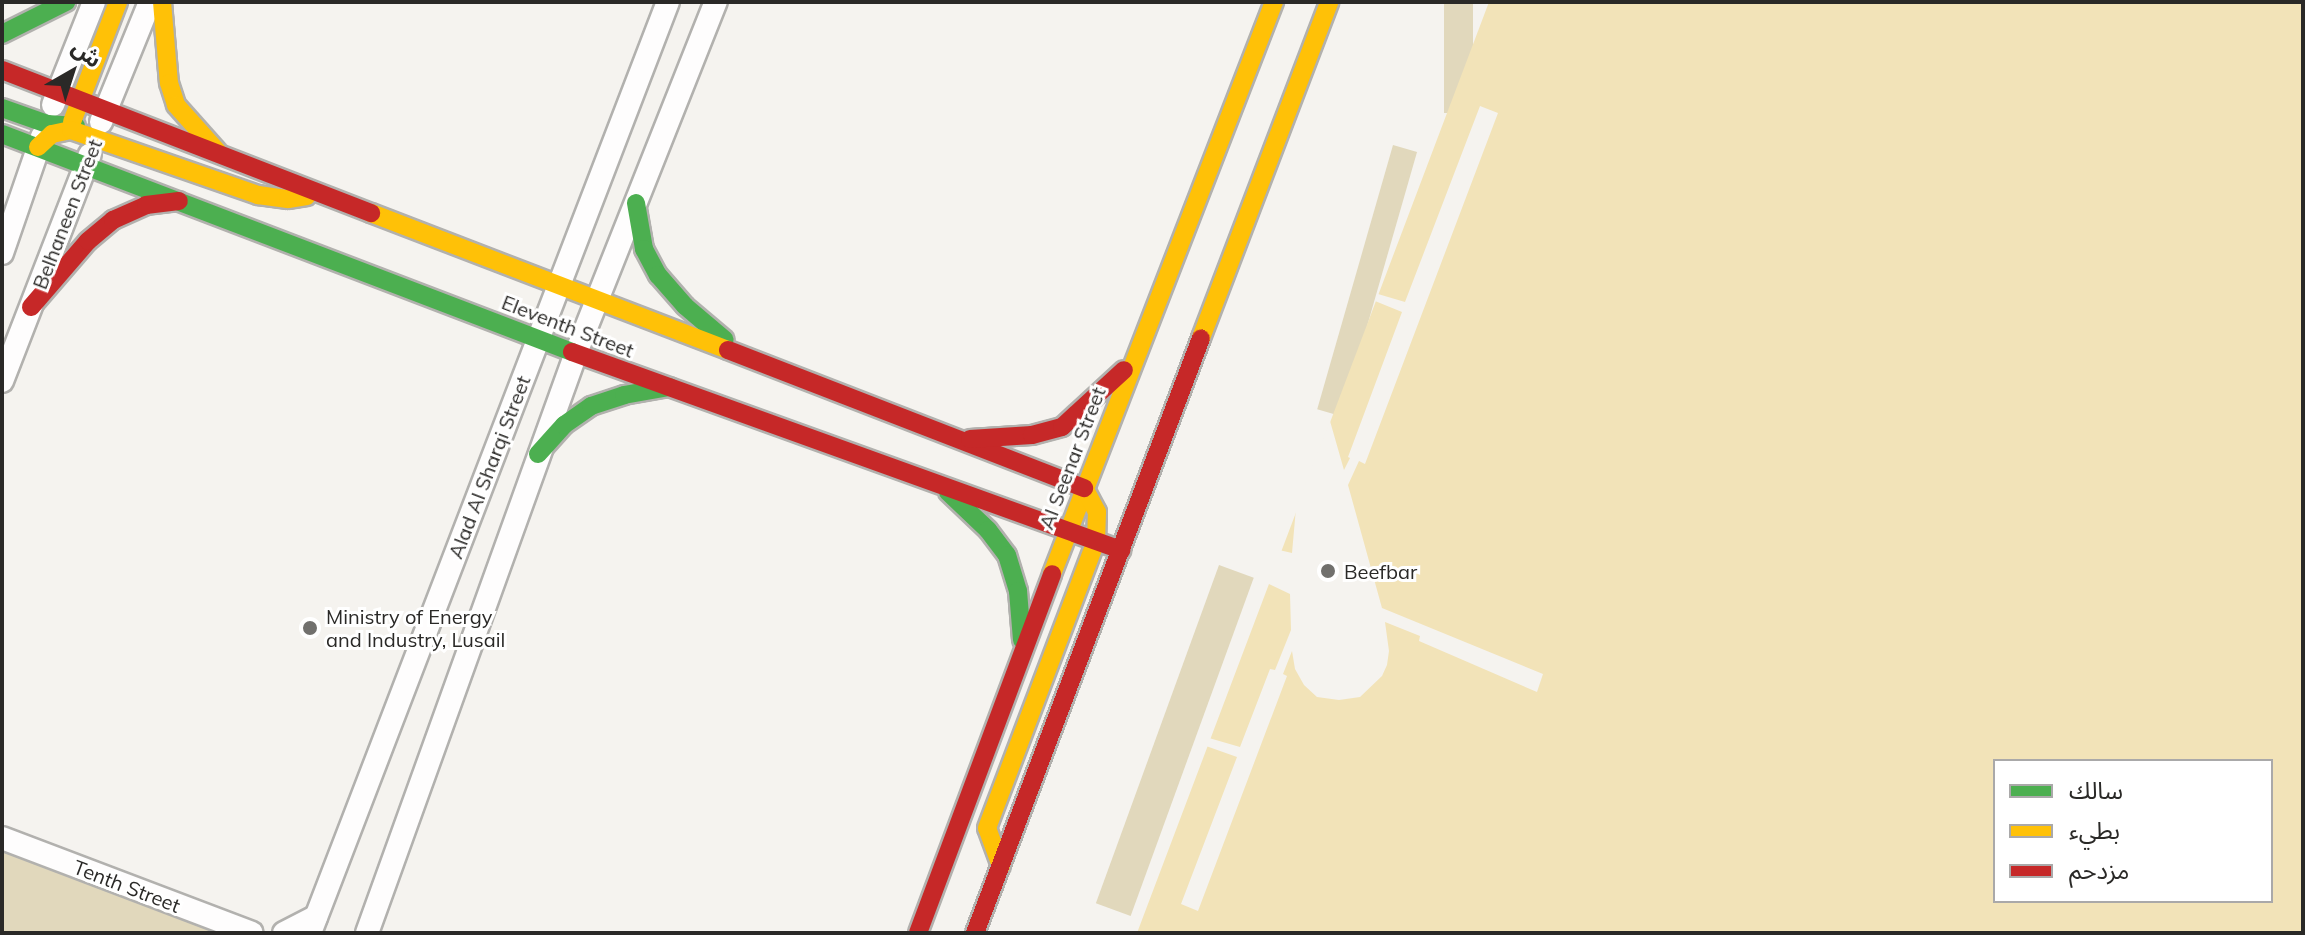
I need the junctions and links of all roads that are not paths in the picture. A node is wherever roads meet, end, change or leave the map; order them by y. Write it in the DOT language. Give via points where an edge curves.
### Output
graph roads {
  1 [pos="66,2"];
  2 [pos="94,2"];
  3 [pos="118,2"];
  4 [pos="150,2"];
  5 [pos="162,2"];
  6 [pos="668,2"];
  7 [pos="716,2"];
  8 [pos="1274,2"];
  9 [pos="1329,2"];
  10 [pos="2,34"];
  11 [pos="2,70"];
  12 [pos="58,93"];
  13 [pos="79,102"];
  14 [pos="2,108"];
  15 [pos="105,112"];
  16 [pos="47,124"];
  17 [pos="71,128"];
  18 [pos="2,134"];
  19 [pos="96,137"];
  20 [pos="38,147"];
  21 [pos="222,156"];
  22 [pos="86,164"];
  23 [pos="318,193"];
  24 [pos="180,201"];
  25 [pos="636,203"];
  26 [pos="2,253"];
  27 [pos="561,284"];
  28 [pos="597,299"];
  29 [pos="31,307"];
  30 [pos="538,339"];
  31 [pos="576,353"];
  32 [pos="743,356"];
  33 [pos="1134,359"];
  34 [pos="2,381"];
  35 [pos="670,387"];
  36 [pos="961,440"];
  37 [pos="538,454"];
  38 [pos="940,484"];
  39 [pos="1084,488"];
  40 [pos="1067,530"];
  41 [pos="1096,541"];
  42 [pos="1121,550"];
  43 [pos="1023,648"];
  44 [pos="2,838"];
  45 [pos="1001,866"];
  46 [pos="313,925"];
  47 [pos="252,933"];
  48 [pos="284,933"];
  49 [pos="367,933"];
  50 [pos="918,933"];
  51 [pos="975,933"];
  1 -- 10 [label="street"];
  2 -- 12 [label="street"];
  3 -- 13 [label="street"];
  4 -- 15 [label="street, Belhaneen Street"];
  5 -- 21 [label="street" via="176,105"];
  6 -- 27 [label="street, Alad Al Sharqi Street"];
  7 -- 25 [label="street, Alad Al Sharqi Street"];
  8 -- 33 [label="street, Al Seenar Street"];
  9 -- 42 [label="street"];
  11 -- 12 [label="street, Eleventh Street"];
  12 -- 13 [label="street, Eleventh Street"];
  12 -- 16 [label="street"];
  13 -- 15 [label="street, Eleventh Street"];
  13 -- 17 [label="street"];
  14 -- 16 [label="street"];
  15 -- 17 [label="street"];
  15 -- 19 [label="street, Belhaneen Street"];
  15 -- 21 [label="street, Eleventh Street"];
  16 -- 17 [label="street"];
  16 -- 20 [label="street"];
  17 -- 19 [label="street"];
  17 -- 20 [label="street" via="52,134"];
  17 -- 22 [label="street" via="75,149"];
  18 -- 20 [label="street, Eleventh Street"];
  19 -- 22 [label="street, Belhaneen Street"];
  19 -- 23 [label="street" via="258,195 288,199"];
  20 -- 22 [label="street, Eleventh Street"];
  20 -- 26 [label="street"];
  21 -- 23 [label="street, Eleventh Street"];
  22 -- 24 [label="street, Eleventh Street"];
  22 -- 29 [label="street, Belhaneen Street"];
  23 -- 27 [label="street, Eleventh Street"];
  24 -- 29 [label="street" via="146,205 113,220"];
  24 -- 30 [label="street, Eleventh Street"];
  25 -- 28 [label="street, Alad Al Sharqi Street"];
  25 -- 32 [label="street" via="644,249 658,275"];
  27 -- 28 [label="street, Eleventh Street"];
  27 -- 30 [label="street, Alad Al Sharqi Street"];
  28 -- 31 [label="street, Alad Al Sharqi Street"];
  28 -- 32 [label="street, Eleventh Street"];
  29 -- 34 [label="street, Belhaneen Street"];
  30 -- 31 [label="street, Eleventh Street"];
  30 -- 46 [label="street, Alad Al Sharqi Street"];
  31 -- 35 [label="street, Eleventh Street"];
  31 -- 37 [label="street, Alad Al Sharqi Street"];
  32 -- 36 [label="street, Eleventh Street"];
  33 -- 36 [label="street" via="1062,427 1032,435"];
  33 -- 39 [label="street, Al Seenar Street"];
  35 -- 37 [label="street" via="591,406 564,425"];
  35 -- 38 [label="street, Eleventh Street"];
  36 -- 39 [label="street, Eleventh Street"];
  37 -- 49 [label="street, Alad Al Sharqi Street"];
  38 -- 40 [label="street, Eleventh Street"];
  38 -- 43 [label="street" via="1007,555 1018,591"];
  39 -- 40 [label="street, Al Seenar Street"];
  39 -- 41 [label="street" via="1097,512"];
  40 -- 41 [label="street, Eleventh Street"];
  40 -- 43 [label="street, Al Seenar Street"];
  41 -- 42 [label="street, Eleventh Street"];
  41 -- 45 [label="street" via="987,828"];
  42 -- 45 [label="street"];
  43 -- 50 [label="street, Al Seenar Street"];
  44 -- 47 [label="street, Tenth Street"];
  45 -- 51 [label="street"];
  46 -- 48 [label="street"];
}
